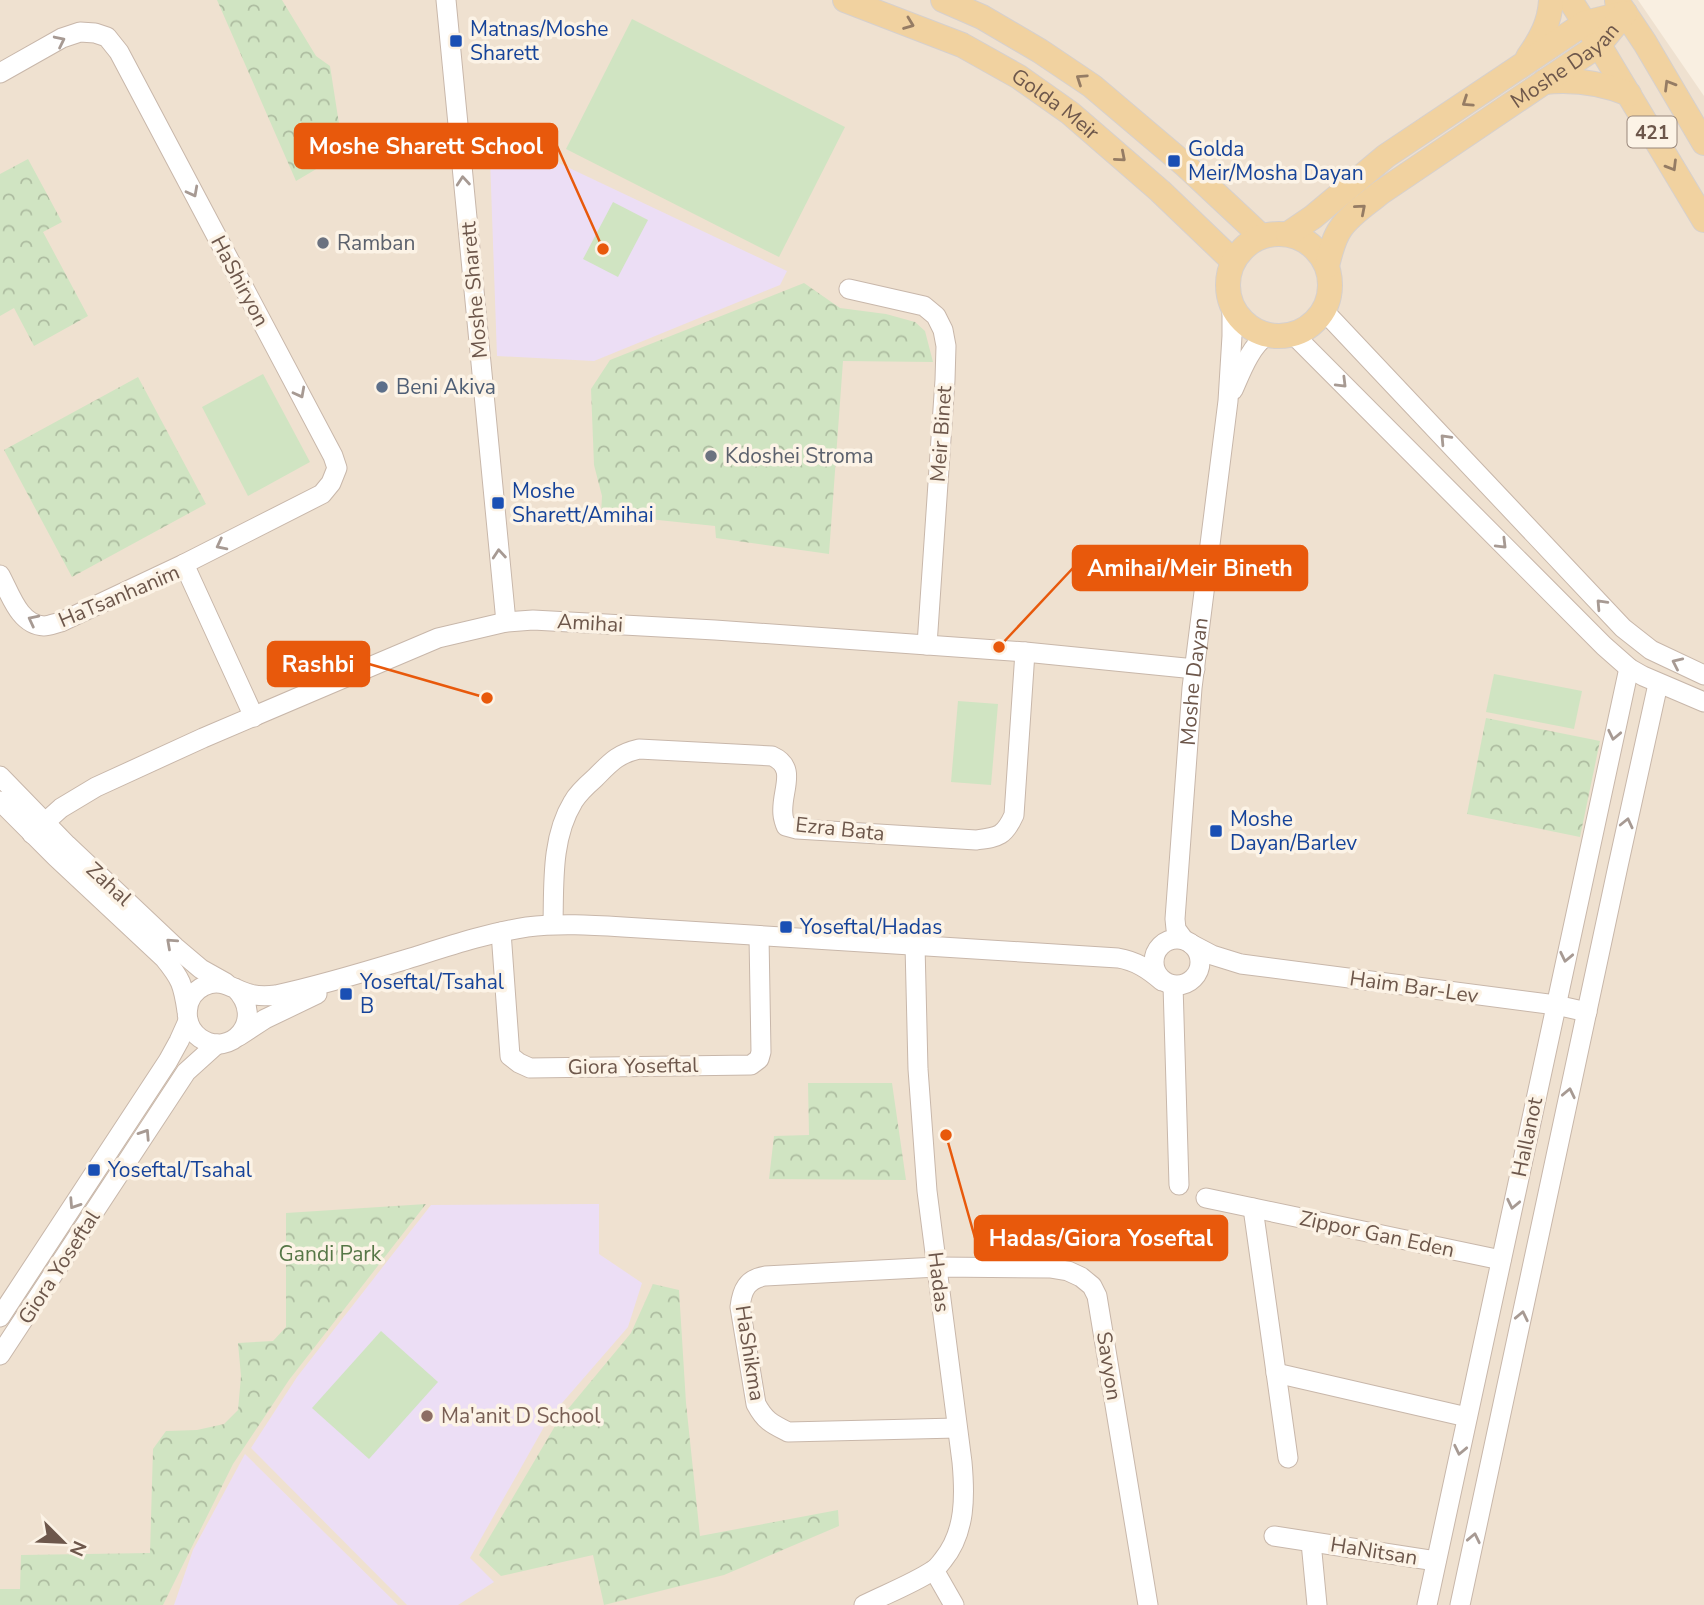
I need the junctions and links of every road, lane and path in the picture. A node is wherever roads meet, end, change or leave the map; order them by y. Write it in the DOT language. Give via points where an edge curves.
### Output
graph roads {
  1 [pos="446,0"];
  2 [pos="845,0"];
  3 [pos="943,0"];
  4 [pos="1551,0"];
  5 [pos="1570,0"];
  6 [pos="1621,7"];
  7 [pos="1585,23"];
  8 [pos="1599,44"];
  9 [pos="1524,64"];
  10 [pos="0,73"];
  11 [pos="1543,82"];
  12 [pos="1629,94"];
  13 [pos="1704,143"];
  14 [pos="1704,220"];
  15 [pos="1288,234"];
  16 [pos="1261,236"];
  17 [pos="1233,261"];
  18 [pos="1327,266"];
  19 [pos="849,289"];
  20 [pos="1232,307"];
  21 [pos="1324,311"];
  22 [pos="1267,335"];
  23 [pos="1294,335"];
  24 [pos="1228,401"];
  25 [pos="184,564"];
  26 [pos="0,575"];
  27 [pos="506,622"];
  28 [pos="927,645"];
  29 [pos="1025,652"];
  30 [pos="1629,668"];
  31 [pos="1195,669"];
  32 [pos="1704,675"];
  33 [pos="1658,684"];
  34 [pos="1704,702"];
  35 [pos="254,717"];
  36 [pos="0,775"];
  37 [pos="0,801"];
  38 [pos="38,828"];
  39 [pos="1586,862"];
  40 [pos="1618,866"];
  41 [pos="553,924"];
  42 [pos="501,932"];
  43 [pos="759,936"];
  44 [pos="1175,944"];
  45 [pos="915,945"];
  46 [pos="1118,958"];
  47 [pos="1241,964"];
  48 [pos="349,977"];
  49 [pos="1195,977"];
  50 [pos="1168,983"];
  51 [pos="231,986"];
  52 [pos="1556,1005"];
  53 [pos="1587,1012"];
  54 [pos="187,1016"];
  55 [pos="226,1041"];
  56 [pos="1179,1185"];
  57 [pos="1206,1198"];
  58 [pos="1253,1208"];
  59 [pos="1501,1260"];
  60 [pos="937,1267"];
  61 [pos="0,1317"];
  62 [pos="0,1355"];
  63 [pos="1276,1373"];
  64 [pos="1467,1417"];
  65 [pos="957,1428"];
  66 [pos="1288,1458"];
  67 [pos="1274,1536"];
  68 [pos="1311,1542"];
  69 [pos="1436,1561"];
  70 [pos="934,1570"];
  71 [pos="864,1605"];
  72 [pos="954,1605"];
  73 [pos="1148,1605"];
  74 [pos="1317,1605"];
  75 [pos="1427,1605"];
  76 [pos="1460,1605"];
  27 -- 1 [label="street, Moshe Sharett, one-way"];
  2 -- 17 [label="main road, Golda Meir, one-way" via="962,45 1019,78 1070,113"];
  16 -- 3 [label="main road, Golda Meir, one-way" via="1092,86 982,16"];
  4 -- 9 [label="main road" via="1545,28"];
  5 -- 7 [label="main road, 421"];
  6 -- 7 [label="main road, Moshe Dayan"];
  6 -- 8 [label="main road, Moshe Dayan"];
  13 -- 6 [label="main road, 421, one-way"];
  7 -- 8 [label="main road, 421"];
  7 -- 9 [label="main road, Moshe Dayan"];
  8 -- 11 [label="main road, Moshe Dayan"];
  8 -- 12 [label="main road, 421"];
  9 -- 15 [label="main road, Moshe Dayan, one-way" via="1386,156"];
  10 -- 25 [label="street, HaShiryon, one-way" via="79,32 107,37 333,456 337,468 322,494"];
  11 -- 12 [label="main road" via="1577,81"];
  18 -- 11 [label="main road, Moshe Dayan, one-way" via="1341,228 1358,211"];
  12 -- 14 [label="main road, 421, one-way"];
  15 -- 16 [label="main road"];
  15 -- 18 [label="main road" via="1311,244"];
  16 -- 17 [label="main road" via="1240,250"];
  17 -- 20 [label="main road" via="1228,276"];
  18 -- 21 [label="main road" via="1329,296"];
  19 -- 28 [label="street, Meir Binet" via="924,306 943,330 945,380"];
  20 -- 22 [label="main road" via="1241,321"];
  20 -- 24 [label="street, Moshe Dayan"];
  21 -- 23 [label="main road"];
  32 -- 21 [label="street, one-way" via="1651,650 1623,628"];
  22 -- 23 [label="main road"];
  22 -- 24 [label="street, Moshe Dayan" via="1251,354"];
  23 -- 30 [label="street, one-way"];
  24 -- 31 [label="street, Moshe Dayan"];
  25 -- 26 [label="street, HaTsanhanim, one-way" via="45,626 20,612"];
  25 -- 35 [label="street, HaTsanhanim"];
  27 -- 28 [label="street, Amihai" via="579,622"];
  27 -- 35 [label="street, Amihai" via="438,638"];
  28 -- 29 [label="street, Amihai"];
  29 -- 31 [label="street, Amihai"];
  29 -- 41 [label="street, Ezra Bata" via="1014,815 1001,835 976,840 797,829 786,826 782,816 787,770 772,756 639,749 616,757 574,799 566,814 555,858"];
  30 -- 33 [label="street"];
  30 -- 39 [label="street, HaIlanot, one-way"];
  31 -- 44 [label="street, Moshe Dayan"];
  33 -- 34 [label="street"];
  40 -- 33 [label="street, HaIlanot, one-way"];
  35 -- 38 [label="street, Amihai" via="96,786"];
  36 -- 38 [label="street, Zahal"];
  37 -- 38 [label="street, Zahal"];
  51 -- 38 [label="street, Zahal, one-way" via="201,970"];
  38 -- 54 [label="street, Zahal" via="176,972 184,987"];
  39 -- 40 [label="street"];
  39 -- 52 [label="street, HaIlanot, one-way"];
  40 -- 53 [label="street, HaIlanot"];
  41 -- 42 [label="street, Giora Yoseftal"];
  41 -- 43 [label="street, Giora Yoseftal"];
  42 -- 43 [label="street, Giora Yoseftal" via="510,1056 530,1068 751,1065 761,1052"];
  42 -- 48 [label="street, Giora Yoseftal"];
  43 -- 45 [label="street, Giora Yoseftal"];
  44 -- 46 [label="street, Giora Yoseftal"];
  44 -- 47 [label="street, Haim Bar-Lev"];
  44 -- 49 [label="street" via="1199,956"];
  44 -- 50 [label="street" via="1154,956 1154,970"];
  45 -- 46 [label="street, Giora Yoseftal"];
  45 -- 60 [label="street, Hadas" via="919,1082"];
  46 -- 50 [label="street, Giora Yoseftal" via="1145,967"];
  47 -- 49 [label="street, Haim Bar-Lev"];
  47 -- 52 [label="street, Haim Bar-Lev"];
  48 -- 51 [label="street, Giora Yoseftal" via="270,996"];
  48 -- 55 [label="street, Giora Yoseftal"];
  49 -- 50 [label="street" via="1181,985"];
  50 -- 56 [label="street"];
  51 -- 54 [label="street" via="205,985 190,1000"];
  51 -- 55 [label="street" via="243,995 248,1011 243,1031"];
  52 -- 53 [label="street, Haim Bar-Lev"];
  52 -- 59 [label="street, HaIlanot, one-way"];
  76 -- 53 [label="street, HaIlanot, one-way"];
  54 -- 55 [label="street" via="198,1037 207,1042"];
  54 -- 61 [label="street, Giora Yoseftal, one-way" via="168,1061"];
  62 -- 55 [label="street, Giora Yoseftal, one-way" via="186,1072"];
  57 -- 58 [label="street, Zippor Gan Eden"];
  58 -- 59 [label="street, Zippor Gan Eden"];
  58 -- 63 [label="street"];
  59 -- 64 [label="street, HaIlanot"];
  60 -- 65 [label="street, Hadas"];
  60 -- 65 [label="street, HaShikma" via="755,1278 741,1293 740,1307 756,1404 763,1418 775,1426 788,1432"];
  60 -- 73 [label="street, Savyon" via="1049,1268 1068,1271 1092,1286 1101,1317"];
  63 -- 64 [label="street"];
  63 -- 66 [label="street"];
  64 -- 69 [label="street, HaIlanot, one-way"];
  65 -- 70 [label="street, Hadas" via="964,1508 951,1550"];
  67 -- 68 [label="street, HaNitsan"];
  68 -- 69 [label="street, HaNitsan"];
  68 -- 74 [label="street, HaNitsan"];
  69 -- 75 [label="street, HaIlanot"];
  70 -- 71 [label="street"];
  70 -- 72 [label="street"];
}
